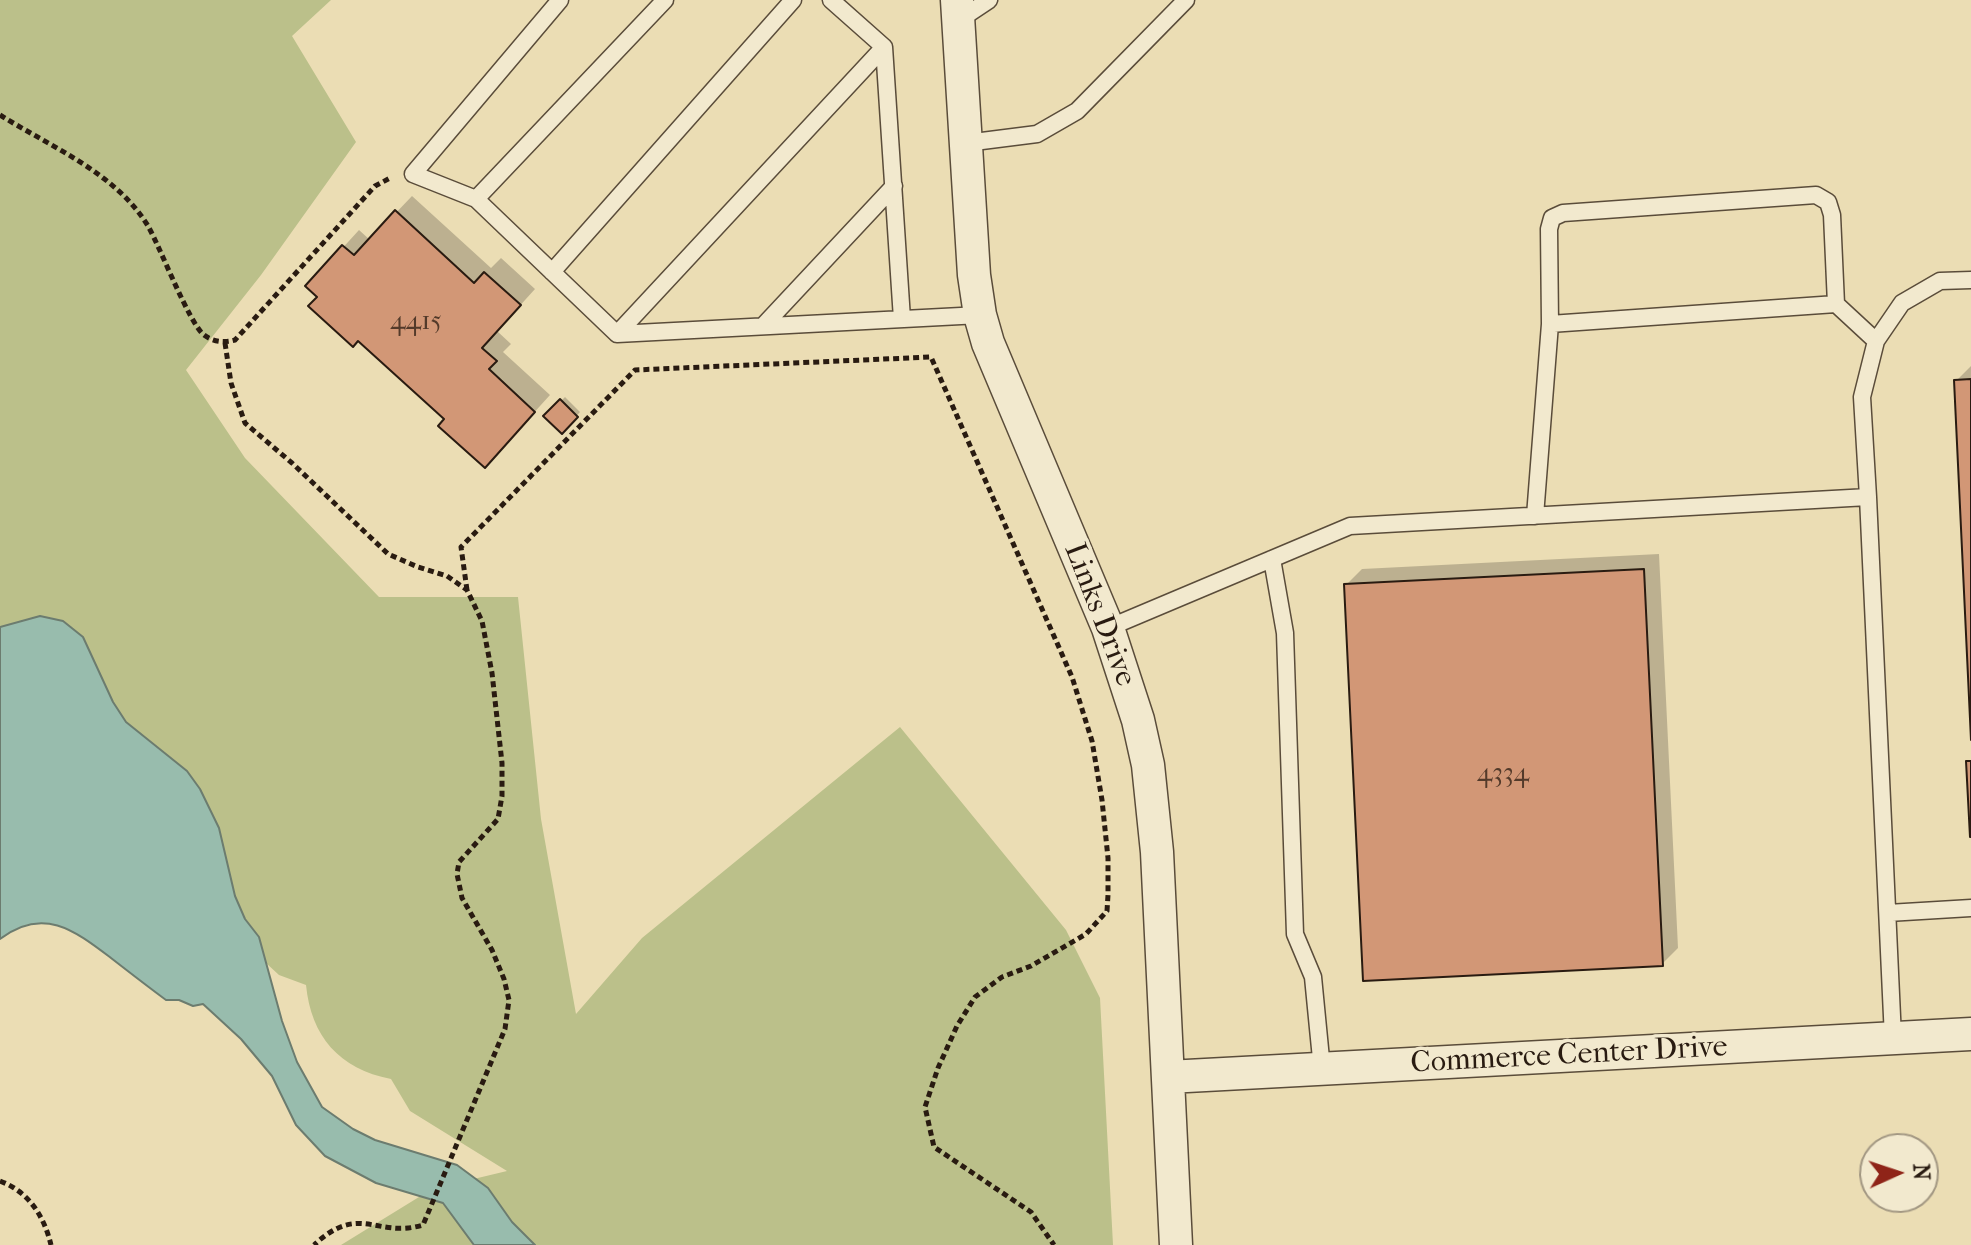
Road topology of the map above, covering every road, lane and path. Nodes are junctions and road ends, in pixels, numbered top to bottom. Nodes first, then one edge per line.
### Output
1 (560, 0) edge
2 (665, 0) edge
3 (793, 0) edge
4 (831, 0) edge
5 (989, 0) edge
6 (1186, 0) edge
7 (958, 10) edge
8 (884, 47) junction
9 (0, 115) edge
10 (966, 143) junction
11 (413, 174) junction
12 (894, 186) junction
13 (476, 199) junction
14 (552, 272) junction
15 (1971, 280) edge
16 (1836, 304) junction
17 (980, 315) junction
18 (902, 319) junction
19 (1550, 324) junction
20 (763, 326) junction
21 (617, 334) junction
22 (1876, 341) junction
23 (225, 343) junction
24 (1868, 497) junction
25 (1535, 516) junction
26 (1272, 559) junction
27 (467, 590) junction
28 (1108, 628) junction
29 (1971, 908) edge
30 (1888, 913) junction
31 (1971, 1034) edge
32 (1893, 1038) junction
33 (1322, 1069) junction
34 (1168, 1077) junction
35 (0, 1181) edge
36 (51, 1245) edge
37 (314, 1245) edge
38 (1054, 1245) edge
39 (1176, 1245) edge

1 - 11 lane
2 - 13 lane
3 - 14 lane
4 - 8 lane
5 - 7 lane
6 - 10 lane
7 - 10 street, Links Drive
8 - 12 lane
8 - 21 lane
9 - 23 path
10 - 17 street, Links Drive
11 - 13 lane
11 - 23 path
12 - 18 lane
12 - 20 lane
13 - 14 lane
14 - 21 lane
15 - 22 lane
16 - 19 lane
16 - 19 lane
16 - 22 lane
17 - 18 lane
17 - 28 street, Links Drive
18 - 20 lane
19 - 25 lane
20 - 21 lane
22 - 24 lane
23 - 27 path
24 - 25 lane
24 - 30 lane
25 - 26 lane
26 - 28 lane
26 - 33 lane
27 - 37 path
27 - 38 path
28 - 34 street, Links Drive
29 - 30 lane
30 - 32 lane
31 - 32 street, Commerce Center Drive
32 - 33 street, Commerce Center Drive
33 - 34 street, Commerce Center Drive
34 - 39 street, Links Drive
35 - 36 path

